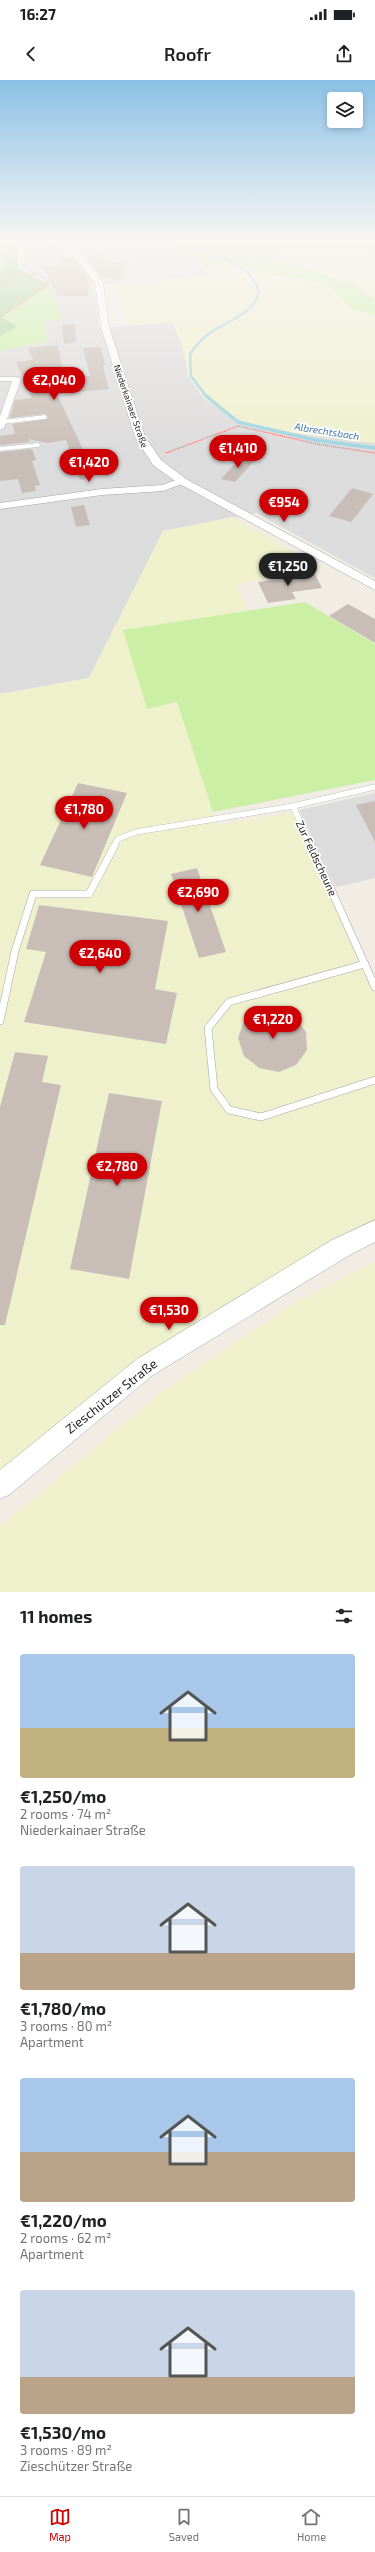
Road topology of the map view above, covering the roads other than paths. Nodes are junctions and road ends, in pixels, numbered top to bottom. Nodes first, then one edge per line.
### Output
1 (103, 313) edge
2 (0, 380) edge
3 (45, 417) dead end
4 (1, 425) edge
5 (38, 446) dead end
6 (0, 449) edge
7 (182, 481) junction
8 (0, 506) edge
9 (375, 586) edge
10 (375, 787) edge
11 (293, 806) junction
12 (365, 964) junction
13 (375, 987) edge
14 (0, 1021) edge
15 (375, 1080) edge
16 (375, 1231) edge
17 (0, 1486) edge

1 - 7 street, Niederkainaer Straße
2 - 4 street
3 - 4 lane
5 - 6 lane
7 - 8 street
7 - 9 street, Niederkainaer Straße
10 - 11 lane, Zur Feldscheune
11 - 12 lane, Zur Feldscheune
11 - 14 lane
12 - 13 lane, Zur Feldscheune
12 - 15 lane
16 - 17 street, Zieschützer Straße

